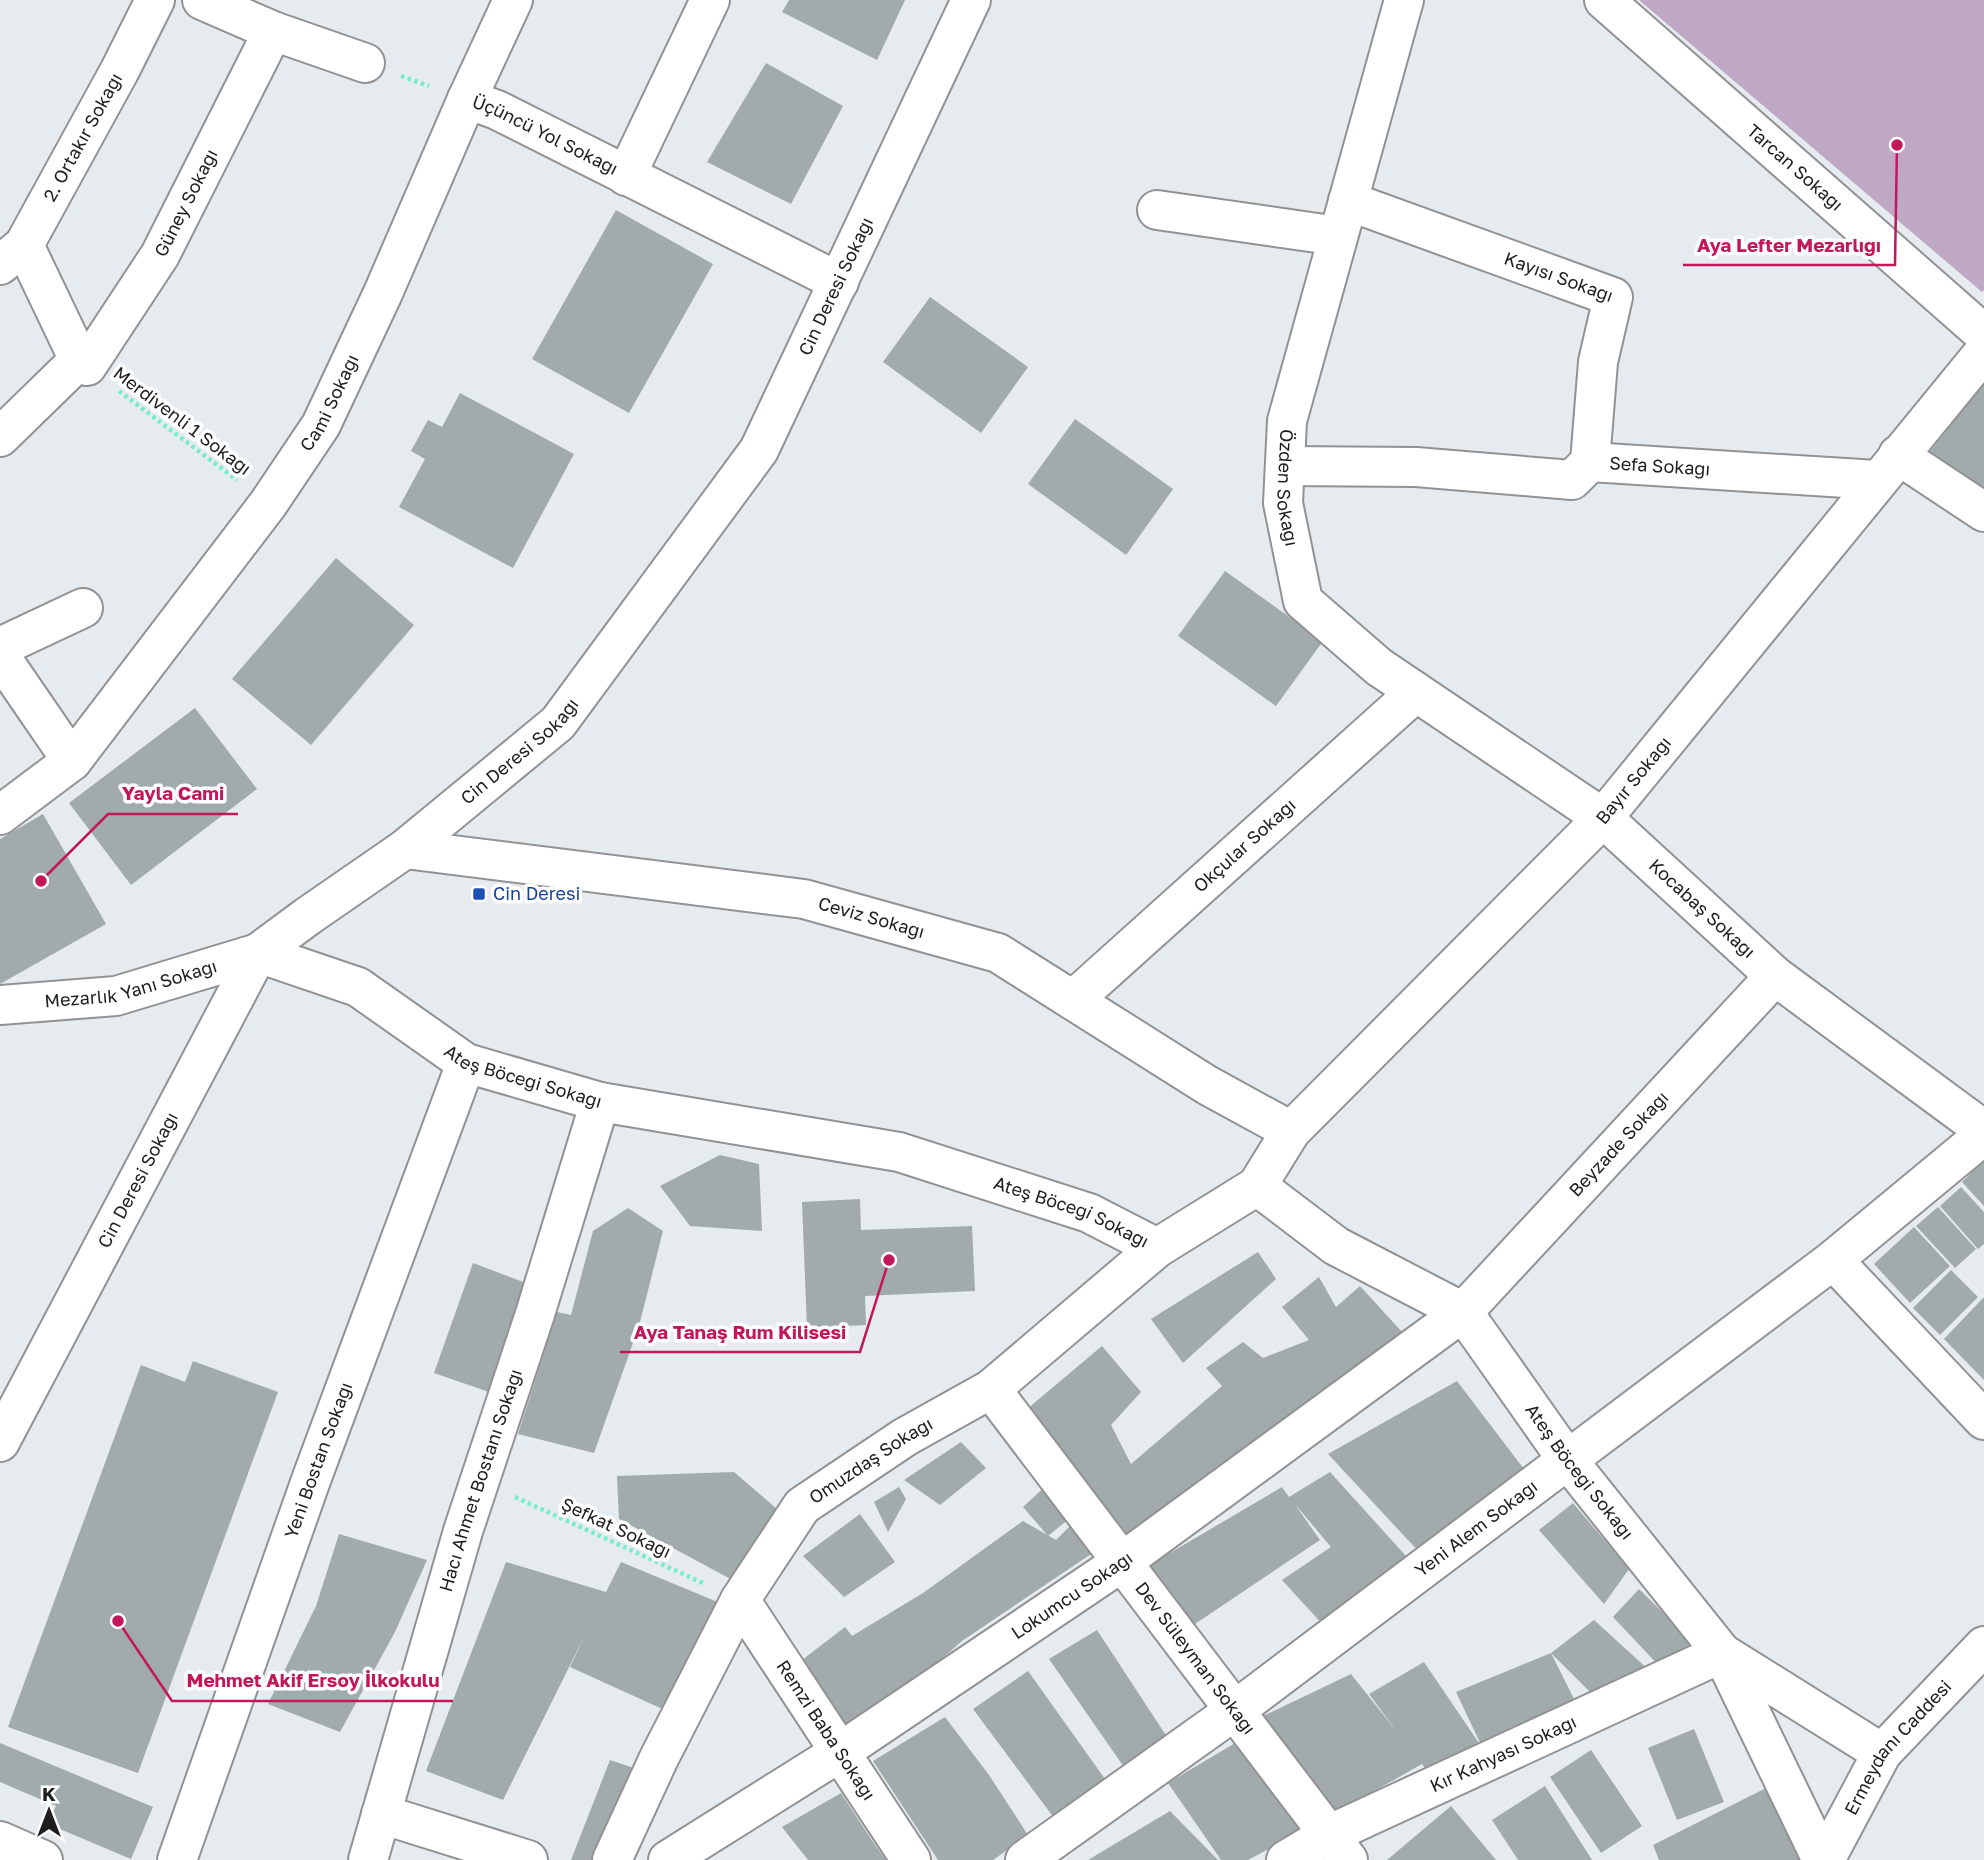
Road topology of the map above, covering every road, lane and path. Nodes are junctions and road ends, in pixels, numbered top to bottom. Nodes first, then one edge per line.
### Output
1 (155, 0) edge
2 (202, 0) edge
3 (513, 0) edge
4 (710, 0) edge
5 (971, 0) edge
6 (1404, 0) edge
7 (1604, 0) edge
8 (273, 31) junction
9 (365, 63) joint
10 (467, 99) junction
11 (626, 176) junction
12 (1157, 210) dead end
13 (1343, 219) junction
14 (12, 255) edge
15 (839, 282) junction
16 (1984, 334) edge
17 (1984, 352) edge
18 (87, 366) joint
19 (0, 437) edge
20 (1590, 461) junction
21 (1285, 466) junction
22 (1888, 467) junction
23 (268, 504) junction
24 (1984, 512) edge
25 (83, 608) dead end
26 (0, 647) edge
27 (0, 656) edge
28 (1416, 692) junction
29 (72, 761) junction
30 (0, 815) edge
31 (1603, 818) junction
32 (405, 849) junction
33 (258, 953) junction
34 (1775, 975) junction
35 (1073, 1000) junction
36 (0, 1005) edge
37 (466, 1063) junction
38 (600, 1102) junction
39 (1291, 1131) junction
40 (1984, 1132) edge
41 (1257, 1186) junction
42 (1157, 1248) junction
43 (1833, 1260) junction
44 (1463, 1312) junction
45 (991, 1389) junction
46 (1984, 1420) edge
47 (0, 1442) edge
48 (1566, 1458) junction
49 (480, 1480) junction
50 (1122, 1562) junction
51 (740, 1600) junction
52 (1984, 1646) edge
53 (1722, 1653) junction
54 (1234, 1711) junction
55 (840, 1752) junction
56 (1882, 1753) junction
57 (381, 1814) junction
58 (0, 1841) edge
59 (1338, 1847) edge
60 (43, 1860) edge
61 (177, 1860) edge
62 (368, 1860) edge
63 (528, 1860) edge
64 (612, 1860) edge
65 (668, 1860) edge
66 (911, 1860) edge
67 (1025, 1860) edge
68 (1286, 1860) edge
69 (1823, 1860) edge

1 - 14 street, 2. Ortakır Sokağı
2 - 8 street
3 - 10 street, Cami Sokağı
4 - 11 street
5 - 15 street, Cin Deresi Sokağı
6 - 13 street, Özden Sokağı
7 - 16 street, Tarcan Sokağı
8 - 9 street
8 - 18 street, Güney Sokağı
9 - 10 path, Üçüncü Yol Sokağı
10 - 11 street, Üçüncü Yol Sokağı
10 - 23 street, Cami Sokağı
11 - 15 street, Üçüncü Yol Sokağı
12 - 13 street
13 - 20 street, Kayısı Sokağı
13 - 21 street, Özden Sokağı
14 - 19 street
15 - 32 street, Cin Deresi Sokağı
17 - 22 street, Bayır Sokağı
18 - 23 path, Merdivenli 1 Sokağı
20 - 21 street, Sefa Sokağı
20 - 22 street, Sefa Sokağı
21 - 28 street, Özden Sokağı
22 - 24 street
22 - 31 street, Bayır Sokağı
23 - 29 street, Cami Sokağı
25 - 26 street
27 - 29 street
28 - 31 street, Kocabaş Sokağı
28 - 35 street, Okçular Sokağı
29 - 30 street, Cami Sokağı
31 - 34 street, Kocabaş Sokağı
31 - 39 street, Bayır Sokağı
32 - 33 street, Cin Deresi Sokağı
32 - 35 street, Ceviz Sokağı
33 - 36 street, Mezarlık Yanı Sokağı
33 - 37 street, Ateş Böceği Sokağı
33 - 47 street, Cin Deresi Sokağı
34 - 40 street, Kocabaş Sokağı
34 - 44 street, Beyzade Sokağı
35 - 39 street, Ceviz Sokağı
37 - 38 street, Ateş Böceği Sokağı
37 - 61 street, Yeni Bostan Sokağı
38 - 42 street, Ateş Böceği Sokağı
38 - 49 street, Hacı Ahmet Bostanı Sokağı
39 - 41 street, Bayır Sokağı
40 - 43 street, Yeni Alem Sokağı
41 - 42 street, Ateş Böceği Sokağı
41 - 44 street, Ateş Böceği Sokağı
42 - 45 street, Omuzdaş Sokağı
43 - 46 street
43 - 48 street, Yeni Alem Sokağı
44 - 48 street, Ateş Böceği Sokağı
44 - 50 street, Lokumcu Sokağı
45 - 50 street, Dev Süleyman Sokağı
45 - 51 street, Omuzdaş Sokağı
48 - 53 street, Ateş Böceği Sokağı
48 - 54 street, Yeni Alem Sokağı
49 - 51 path, Şefkat Sokağı
49 - 57 street, Hacı Ahmet Bostanı Sokağı
50 - 54 street, Dev Süleyman Sokağı
50 - 55 street, Lokumcu Sokağı
51 - 55 street, Remzi Baba Sokağı
51 - 64 street, Omuzdaş Sokağı
52 - 56 street, Ermeydanı Caddesi
53 - 56 street, Ateş Böceği Sokağı
53 - 59 street, Kır Kahyası Sokağı
53 - 69 street
54 - 59 street, Dev Süleyman Sokağı
54 - 67 street, Yeni Alem Sokağı
55 - 65 street, Lokumcu Sokağı
55 - 66 street, Remzi Baba Sokağı
56 - 69 street, Ermeydanı Caddesi
57 - 62 street, Hacı Ahmet Bostanı Sokağı
57 - 63 street
58 - 60 street
59 - 68 street, Kır Kahyası Sokağı

